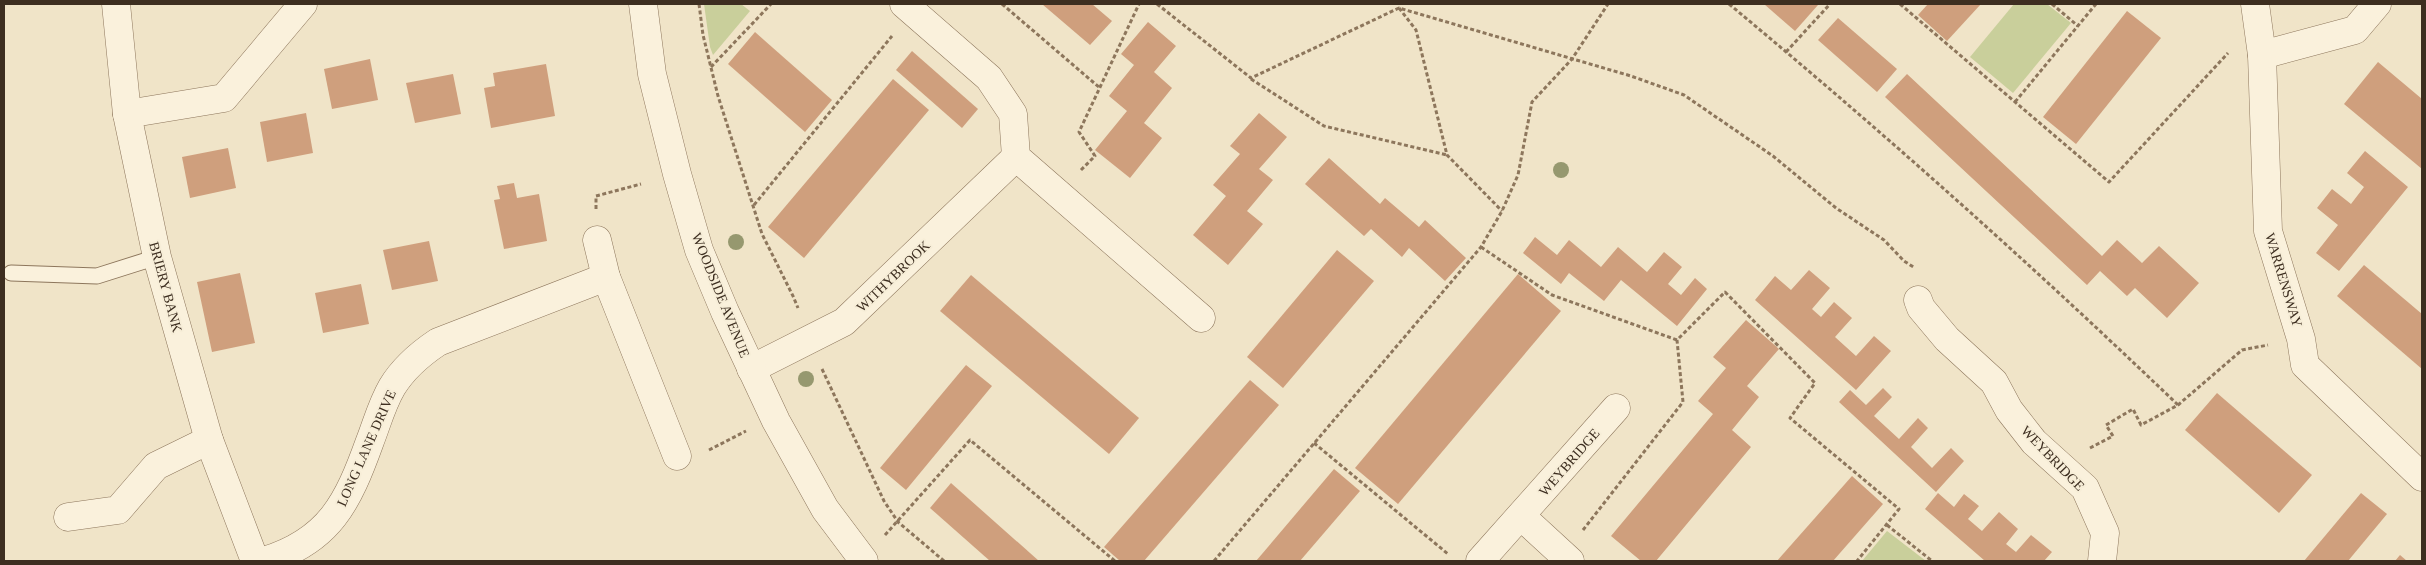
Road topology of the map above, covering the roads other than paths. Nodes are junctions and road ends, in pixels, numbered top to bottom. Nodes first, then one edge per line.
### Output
1 (116, 4) edge
2 (302, 4) edge
3 (643, 4) edge
4 (2377, 4) edge
5 (908, 7) edge
6 (2256, 13) edge
7 (2262, 55) junction
8 (127, 114) junction
9 (1016, 157) junction
10 (597, 240) road end
11 (157, 257) junction
12 (11, 273) dead end
13 (606, 277) junction
14 (1918, 300) road end
15 (1201, 318) dead end
16 (751, 369) junction
17 (1616, 408) dead end
18 (209, 440) junction
19 (677, 456) road end
20 (2422, 477) edge
21 (1521, 516) junction
22 (68, 517) dead end
23 (1566, 558) edge
24 (255, 561) edge
25 (264, 561) edge
26 (864, 561) edge
27 (1480, 561) edge
28 (2102, 561) edge

1 - 8 street, BRIERY BANK
2 - 8 street
3 - 16 street, WOODSIDE AVENUE
4 - 7 street
5 - 9 street
6 - 7 street, WARRENSWAY
7 - 20 street, WARRENSWAY
8 - 11 street, BRIERY BANK
9 - 15 street
9 - 16 street, WITHYBROOK
10 - 13 street
11 - 12 lane
11 - 18 street, BRIERY BANK
13 - 19 street
13 - 25 street, LONG LANE DRIVE
14 - 28 street, WEYBRIDGE
16 - 26 street, WOODSIDE AVENUE
17 - 21 street, WEYBRIDGE
18 - 22 street
18 - 24 street, BRIERY BANK
21 - 23 street
21 - 27 street, WEYBRIDGE

